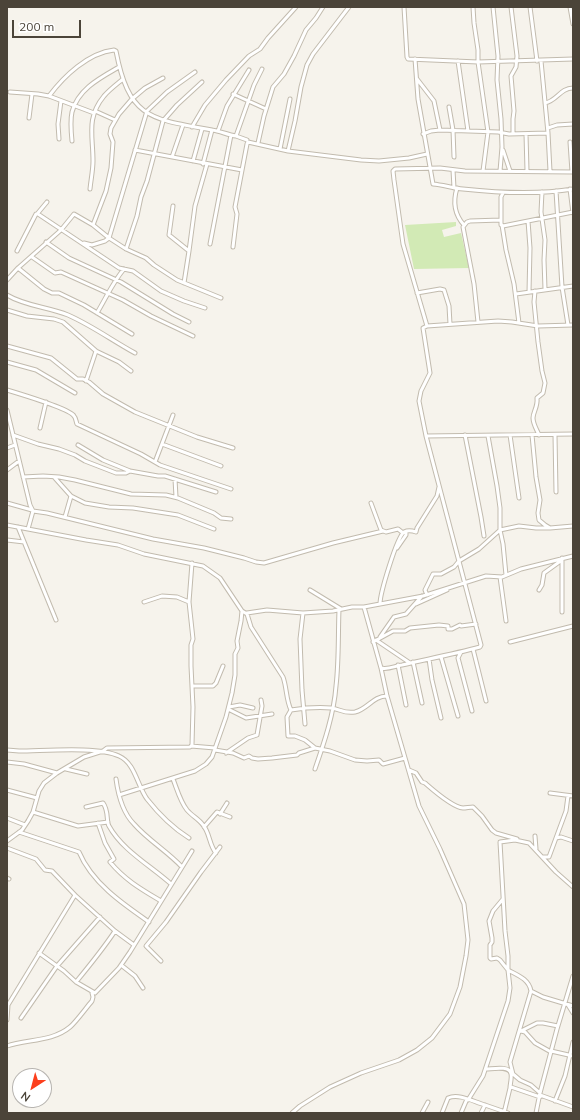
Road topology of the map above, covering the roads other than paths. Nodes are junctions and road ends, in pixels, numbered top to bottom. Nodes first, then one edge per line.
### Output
1 (296, 7) edge
2 (323, 7) edge
3 (349, 7) edge
4 (404, 7) edge
5 (473, 7) edge
6 (493, 7) edge
7 (512, 7) edge
8 (530, 7) edge
9 (570, 7) edge
10 (573, 24) edge
11 (415, 59) junction
12 (573, 59) edge
13 (458, 61) junction
14 (498, 61) junction
15 (517, 61) junction
16 (539, 61) junction
17 (478, 62) junction
18 (119, 66) junction
19 (262, 69) dead end
20 (249, 70) dead end
21 (195, 72) dead end
22 (415, 76) junction
23 (162, 78) dead end
24 (123, 79) junction
25 (202, 82) dead end
26 (573, 88) edge
27 (10, 92) dead end
28 (32, 94) junction
29 (234, 94) junction
30 (49, 96) junction
31 (132, 99) junction
32 (290, 99) dead end
33 (61, 101) junction
34 (248, 102) junction
35 (545, 102) junction
36 (74, 106) junction
37 (449, 107) dead end
38 (266, 109) junction
39 (95, 112) junction
40 (146, 113) junction
41 (29, 118) dead end
42 (116, 120) junction
43 (163, 121) junction
44 (573, 124) edge
45 (183, 125) junction
46 (192, 127) junction
47 (548, 128) junction
48 (202, 129) junction
49 (212, 130) junction
50 (440, 130) junction
51 (453, 130) junction
52 (218, 131) junction
53 (468, 131) junction
54 (488, 132) junction
55 (501, 132) junction
56 (548, 133) junction
57 (423, 134) junction
58 (513, 134) junction
59 (526, 134) junction
60 (232, 135) junction
61 (236, 136) junction
62 (59, 139) dead end
63 (247, 140) dead end
64 (72, 141) dead end
65 (570, 142) dead end
66 (258, 144) junction
67 (502, 147) junction
68 (280, 149) junction
69 (135, 150) junction
70 (288, 151) junction
71 (154, 154) junction
72 (427, 154) junction
73 (172, 157) junction
74 (454, 157) dead end
75 (193, 161) junction
76 (205, 164) junction
77 (224, 167) junction
78 (429, 168) junction
79 (242, 170) junction
80 (453, 170) junction
81 (483, 171) junction
82 (500, 171) junction
83 (510, 171) junction
84 (527, 171) junction
85 (550, 171) junction
86 (573, 172) edge
87 (456, 188) junction
88 (90, 189) dead end
89 (572, 189) edge
90 (556, 191) junction
91 (542, 192) junction
92 (504, 193) junction
93 (47, 202) dead end
94 (173, 206) dead end
95 (573, 212) edge
96 (36, 214) junction
97 (557, 216) junction
98 (542, 218) junction
99 (501, 220) junction
100 (528, 221) junction
101 (93, 225) junction
102 (464, 225) junction
103 (502, 225) junction
104 (61, 230) junction
105 (109, 238) junction
106 (46, 242) junction
107 (80, 243) junction
108 (210, 244) dead end
109 (233, 246) dead end
110 (126, 249) junction
111 (17, 251) dead end
112 (189, 251) junction
113 (32, 257) junction
114 (18, 268) junction
115 (124, 269) junction
116 (116, 279) junction
117 (7, 280) edge
118 (184, 283) junction
119 (573, 286) edge
120 (562, 287) junction
121 (545, 289) junction
122 (535, 291) junction
123 (529, 292) junction
124 (109, 294) junction
125 (417, 294) junction
126 (516, 294) junction
127 (7, 295) edge
128 (221, 298) dead end
129 (205, 308) dead end
130 (7, 310) edge
131 (97, 313) junction
132 (189, 322) dead end
133 (478, 322) junction
134 (519, 323) junction
135 (450, 324) junction
136 (568, 325) junction
137 (573, 325) edge
138 (427, 326) junction
139 (538, 326) junction
140 (132, 334) dead end
141 (193, 336) dead end
142 (7, 346) edge
143 (96, 351) junction
144 (135, 354) dead end
145 (7, 362) edge
146 (131, 371) dead end
147 (86, 381) junction
148 (7, 390) edge
149 (75, 393) dead end
150 (46, 402) junction
151 (7, 410) edge
152 (173, 415) dead end
153 (169, 426) junction
154 (40, 428) dead end
155 (532, 434) junction
156 (573, 434) edge
157 (13, 435) junction
158 (465, 435) junction
159 (510, 435) junction
160 (539, 435) junction
161 (555, 435) junction
162 (426, 436) junction
163 (488, 436) junction
164 (15, 444) junction
165 (162, 444) junction
166 (78, 445) dead end
167 (7, 448) edge
168 (233, 448) dead end
169 (19, 461) junction
170 (155, 462) junction
171 (221, 466) dead end
172 (7, 470) edge
173 (130, 471) junction
174 (23, 477) junction
175 (54, 477) junction
176 (175, 479) junction
177 (440, 484) junction
178 (231, 489) dead end
179 (216, 492) dead end
180 (556, 492) dead end
181 (71, 496) junction
182 (176, 498) junction
183 (519, 498) dead end
184 (7, 503) edge
185 (371, 503) dead end
186 (32, 510) junction
187 (65, 517) junction
188 (231, 519) dead end
189 (7, 525) edge
190 (573, 526) edge
191 (18, 527) junction
192 (550, 528) junction
193 (28, 529) junction
194 (214, 529) dead end
195 (500, 530) junction
196 (383, 531) junction
197 (405, 533) junction
198 (484, 536) dead end
199 (7, 540) edge
200 (24, 542) junction
201 (573, 556) edge
202 (562, 559) junction
203 (459, 561) junction
204 (192, 563) junction
205 (506, 575) junction
206 (500, 577) junction
207 (465, 584) junction
208 (450, 588) junction
209 (310, 590) dead end
210 (539, 590) dead end
211 (425, 595) junction
212 (380, 600) junction
213 (144, 602) dead end
214 (189, 602) junction
215 (380, 604) junction
216 (416, 604) junction
217 (375, 605) junction
218 (364, 606) junction
219 (340, 609) junction
220 (242, 610) junction
221 (562, 612) dead end
222 (247, 613) junction
223 (302, 613) junction
224 (56, 620) dead end
225 (506, 621) dead end
226 (476, 624) junction
227 (467, 625) junction
228 (573, 626) edge
229 (477, 628) junction
230 (378, 639) junction
231 (373, 640) junction
232 (510, 642) dead end
233 (473, 648) junction
234 (461, 652) junction
235 (441, 657) junction
236 (429, 659) junction
237 (412, 663) junction
238 (223, 666) dead end
239 (398, 666) junction
240 (381, 668) junction
241 (192, 686) junction
242 (387, 696) junction
243 (261, 700) dead end
244 (486, 701) dead end
245 (422, 703) dead end
246 (406, 705) dead end
247 (228, 708) junction
248 (253, 708) dead end
249 (304, 708) junction
250 (332, 708) junction
251 (291, 710) junction
252 (472, 711) dead end
253 (272, 714) dead end
254 (260, 716) junction
255 (458, 716) dead end
256 (440, 718) dead end
257 (305, 724) dead end
258 (191, 746) junction
259 (315, 748) junction
260 (215, 749) junction
261 (322, 749) junction
262 (7, 750) edge
263 (103, 751) junction
264 (226, 752) junction
265 (405, 758) junction
266 (7, 762) edge
267 (66, 768) junction
268 (315, 769) dead end
269 (409, 770) junction
270 (57, 773) junction
271 (87, 774) dead end
272 (116, 779) dead end
273 (173, 779) junction
274 (141, 788) junction
275 (7, 790) edge
276 (550, 793) dead end
277 (119, 795) junction
278 (568, 796) junction
279 (573, 796) edge
280 (37, 798) junction
281 (228, 803) dead end
282 (86, 807) dead end
283 (33, 812) junction
284 (220, 814) junction
285 (230, 817) dead end
286 (7, 818) edge
287 (108, 822) junction
288 (98, 823) junction
289 (26, 825) junction
290 (204, 827) junction
291 (19, 832) junction
292 (535, 836) dead end
293 (189, 838) dead end
294 (556, 838) junction
295 (8, 839) edge
296 (518, 840) junction
297 (573, 841) edge
298 (220, 847) dead end
299 (7, 848) edge
300 (536, 849) junction
301 (192, 851) dead end
302 (216, 853) junction
303 (542, 858) junction
304 (182, 867) junction
305 (171, 884) junction
306 (573, 887) edge
307 (75, 895) junction
308 (503, 899) junction
309 (161, 901) junction
310 (100, 917) junction
311 (149, 922) junction
312 (115, 931) junction
313 (134, 945) junction
314 (39, 953) junction
315 (161, 961) dead end
316 (121, 965) junction
317 (56, 966) junction
318 (508, 970) junction
319 (573, 976) edge
320 (76, 982) junction
321 (143, 988) dead end
322 (531, 991) junction
323 (92, 992) junction
324 (570, 1006) edge
325 (573, 1013) edge
326 (21, 1018) dead end
327 (7, 1020) edge
328 (558, 1026) junction
329 (520, 1032) junction
330 (573, 1042) edge
331 (7, 1046) edge
332 (551, 1052) junction
333 (571, 1055) edge
334 (486, 1069) junction
335 (512, 1073) junction
336 (510, 1088) junction
337 (540, 1096) junction
338 (467, 1100) junction
339 (555, 1101) junction
340 (428, 1102) dead end
341 (484, 1105) junction
342 (573, 1107) edge
343 (292, 1113) edge
344 (422, 1113) edge
345 (442, 1113) edge
346 (461, 1113) edge
347 (481, 1113) edge
348 (505, 1113) edge
349 (536, 1113) edge

1 - 46 street
2 - 38 street
3 - 70 street
4 - 11 street
5 - 17 street
6 - 14 street
7 - 15 street
8 - 16 street
9 - 10 street
11 - 13 street
11 - 22 street
12 - 16 street
13 - 17 street
13 - 53 street
14 - 15 street
14 - 17 street
14 - 55 street
15 - 16 street
15 - 58 street
16 - 35 street
17 - 54 street
18 - 24 street
18 - 30 street
18 - 36 street
19 - 34 street
20 - 29 street
21 - 40 street
22 - 50 street
22 - 57 street
23 - 31 street
24 - 31 street
24 - 39 street
25 - 43 street
26 - 35 street
27 - 28 street
28 - 30 street
28 - 41 street
29 - 34 street
29 - 52 street
30 - 33 street
31 - 40 street
31 - 42 street
32 - 68 street
33 - 36 street
33 - 62 street
34 - 38 street
34 - 61 street
35 - 47 street
36 - 39 street
36 - 64 street
37 - 51 street
38 - 66 street
39 - 42 street
39 - 88 street
40 - 43 street
40 - 69 street
42 - 101 street
43 - 45 street
43 - 71 street
44 - 47 street
45 - 46 street
45 - 73 street
46 - 48 street
47 - 56 street
48 - 49 street
48 - 75 street
49 - 52 street
49 - 76 street
50 - 51 street
50 - 57 street
51 - 53 street
51 - 74 street
52 - 60 street
53 - 54 street
54 - 55 street
54 - 81 street
55 - 58 street
55 - 67 street
56 - 59 street
56 - 85 street
57 - 72 street
58 - 59 street
59 - 84 street
60 - 61 street
60 - 77 street
61 - 63 street
65 - 86 street
66 - 68 street
66 - 79 street
67 - 82 street
67 - 83 street
68 - 70 street
69 - 71 street
69 - 105 street
70 - 72 street
71 - 73 street
71 - 110 street
72 - 78 street
73 - 75 street
75 - 76 street
76 - 77 street
76 - 112 street
77 - 79 street
77 - 108 street
78 - 80 street
78 - 87 street
78 - 125 street
79 - 109 street
80 - 81 street
80 - 87 street
81 - 82 street
82 - 83 street
83 - 84 street
84 - 85 street
85 - 86 street
87 - 92 street
87 - 102 street
89 - 90 street
89 - 95 street
90 - 91 street
90 - 97 street
91 - 92 street
91 - 98 street
92 - 99 street
93 - 96 street
94 - 112 street
95 - 97 street
96 - 104 street
96 - 111 street
97 - 98 street
97 - 120 street
98 - 100 street
98 - 121 street
99 - 102 street
99 - 103 street
100 - 103 street
100 - 123 street
101 - 104 street
101 - 105 street
102 - 133 street
103 - 126 street
104 - 106 street
104 - 107 street
105 - 107 street
105 - 110 street
106 - 113 street
106 - 116 street
107 - 115 street
110 - 118 street
112 - 118 street
113 - 114 street
113 - 124 street
114 - 117 street
114 - 131 street
115 - 116 street
115 - 129 street
116 - 124 street
116 - 132 street
118 - 128 street
119 - 120 street
120 - 121 street
120 - 136 street
121 - 122 street
122 - 123 street
122 - 139 street
123 - 126 street
124 - 131 street
124 - 141 street
125 - 135 street
125 - 138 street
126 - 134 street
127 - 144 street
130 - 143 street
131 - 140 street
133 - 134 street
133 - 135 street
134 - 139 street
135 - 138 street
136 - 137 street
136 - 139 street
138 - 162 street
139 - 160 street
142 - 147 street
143 - 146 street
143 - 147 street
145 - 149 street
147 - 153 street
148 - 150 street
150 - 154 street
150 - 170 street
151 - 157 street
152 - 153 street
153 - 165 street
153 - 168 street
155 - 159 street
155 - 160 street
155 - 192 street
156 - 161 street
157 - 164 street
157 - 173 street
158 - 162 street
158 - 163 street
158 - 198 street
159 - 163 street
159 - 183 street
160 - 161 street
161 - 180 street
162 - 177 street
163 - 195 street
164 - 167 street
164 - 169 street
165 - 170 street
165 - 171 street
166 - 173 street
169 - 172 street
169 - 174 street
170 - 178 street
173 - 176 street
174 - 175 street
174 - 186 street
175 - 181 street
175 - 182 street
176 - 179 street
176 - 182 street
177 - 197 street
177 - 203 street
181 - 187 street
181 - 194 street
182 - 188 street
184 - 186 street
185 - 196 street
186 - 187 street
186 - 193 street
187 - 196 street
189 - 191 street
190 - 192 street
191 - 193 street
191 - 200 street
192 - 195 street
193 - 204 street
195 - 203 street
195 - 205 street
196 - 197 street
197 - 212 street
199 - 200 street
200 - 224 street
201 - 202 street
202 - 205 street
202 - 210 street
202 - 221 street
203 - 207 street
203 - 211 street
204 - 214 street
204 - 220 street
205 - 206 street
206 - 207 street
206 - 225 street
207 - 208 street
207 - 226 street
208 - 211 street
208 - 216 street
209 - 219 street
211 - 215 street
211 - 216 street
212 - 215 street
212 - 217 street
213 - 214 street
214 - 241 street
215 - 217 street
216 - 230 street
217 - 218 street
218 - 219 street
218 - 231 street
219 - 223 street
219 - 250 street
220 - 222 street
220 - 247 street
222 - 223 street
222 - 251 street
223 - 249 street
226 - 227 street
226 - 229 street
227 - 229 street
227 - 230 street
228 - 232 street
229 - 233 street
230 - 231 street
230 - 237 street
231 - 240 street
233 - 234 street
233 - 244 street
234 - 235 street
234 - 252 street
235 - 236 street
235 - 255 street
236 - 237 street
236 - 256 street
237 - 239 street
237 - 245 street
238 - 241 street
239 - 240 street
239 - 246 street
240 - 242 street
241 - 258 street
242 - 250 street
242 - 265 street
243 - 254 street
247 - 248 street
247 - 254 street
247 - 260 street
249 - 250 street
249 - 251 street
249 - 257 street
250 - 261 street
251 - 259 street
253 - 254 street
254 - 264 street
258 - 260 street
258 - 263 street
259 - 261 street
259 - 264 street
260 - 264 street
260 - 273 street
261 - 265 street
261 - 268 street
262 - 263 street
263 - 267 street
263 - 274 street
265 - 269 street
266 - 270 street
267 - 270 street
267 - 271 street
269 - 296 street
269 - 343 street
270 - 280 street
272 - 277 street
273 - 274 street
273 - 290 street
274 - 277 street
274 - 293 street
275 - 280 street
276 - 278 street
277 - 304 street
278 - 279 street
278 - 294 street
280 - 283 street
281 - 284 street
282 - 287 street
283 - 288 street
283 - 289 street
284 - 285 street
284 - 290 street
286 - 289 street
287 - 288 street
287 - 305 street
288 - 309 street
289 - 291 street
290 - 302 street
291 - 295 street
291 - 311 street
292 - 300 street
294 - 297 street
294 - 303 street
296 - 300 street
296 - 308 street
298 - 302 street
299 - 307 street
300 - 303 street
301 - 304 street
302 - 315 street
303 - 306 street
304 - 305 street
305 - 309 street
307 - 310 street
307 - 314 street
308 - 318 street
308 - 318 street
309 - 311 street
310 - 312 street
310 - 317 street
311 - 313 street
312 - 313 street
312 - 320 street
313 - 316 street
314 - 317 street
314 - 327 street
316 - 321 street
316 - 323 street
317 - 320 street
317 - 326 street
318 - 322 street
318 - 334 street
319 - 324 street
320 - 323 street
322 - 324 street
322 - 329 street
323 - 331 street
324 - 325 street
324 - 328 street
328 - 329 street
328 - 332 street
329 - 332 street
329 - 335 street
330 - 333 street
332 - 333 street
332 - 337 street
333 - 339 street
334 - 335 street
334 - 338 street
335 - 336 street
335 - 337 street
336 - 337 street
336 - 348 street
337 - 339 street
337 - 349 street
338 - 341 street
338 - 345 street
338 - 346 street
339 - 342 street
340 - 344 street
341 - 347 street
341 - 348 street

